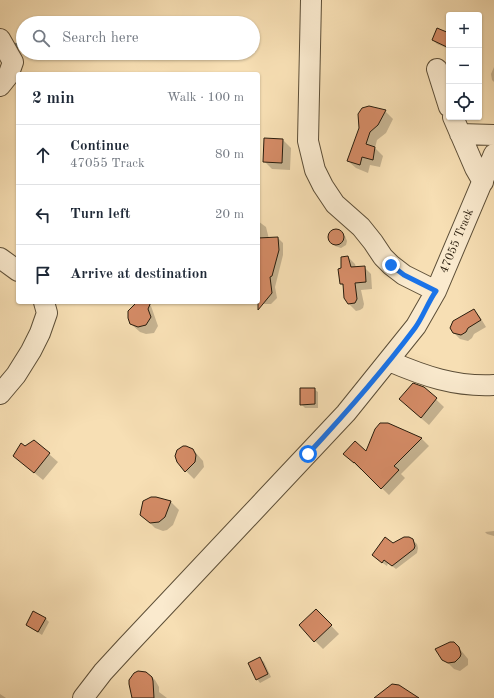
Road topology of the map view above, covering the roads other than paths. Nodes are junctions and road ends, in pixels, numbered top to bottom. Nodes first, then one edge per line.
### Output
1 (311, 0) edge
2 (0, 39) edge
3 (437, 68) dead end
4 (0, 86) edge
5 (446, 97) edge
6 (457, 125) edge
7 (494, 135) edge
8 (494, 154) edge
9 (483, 182) junction
10 (0, 258) edge
11 (16, 270) edge
12 (436, 291) junction
13 (44, 304) edge
14 (389, 362) junction
15 (494, 385) edge
16 (0, 394) edge
17 (83, 698) edge

1 - 12 street
2 - 4 street
3 - 5 street
6 - 7 street
6 - 9 street
8 - 9 street, 47055 Track
9 - 12 street, 47055 Track
10 - 11 street
12 - 14 street, 47055 Track
13 - 16 street
14 - 15 street
14 - 17 street, 47055 Track

